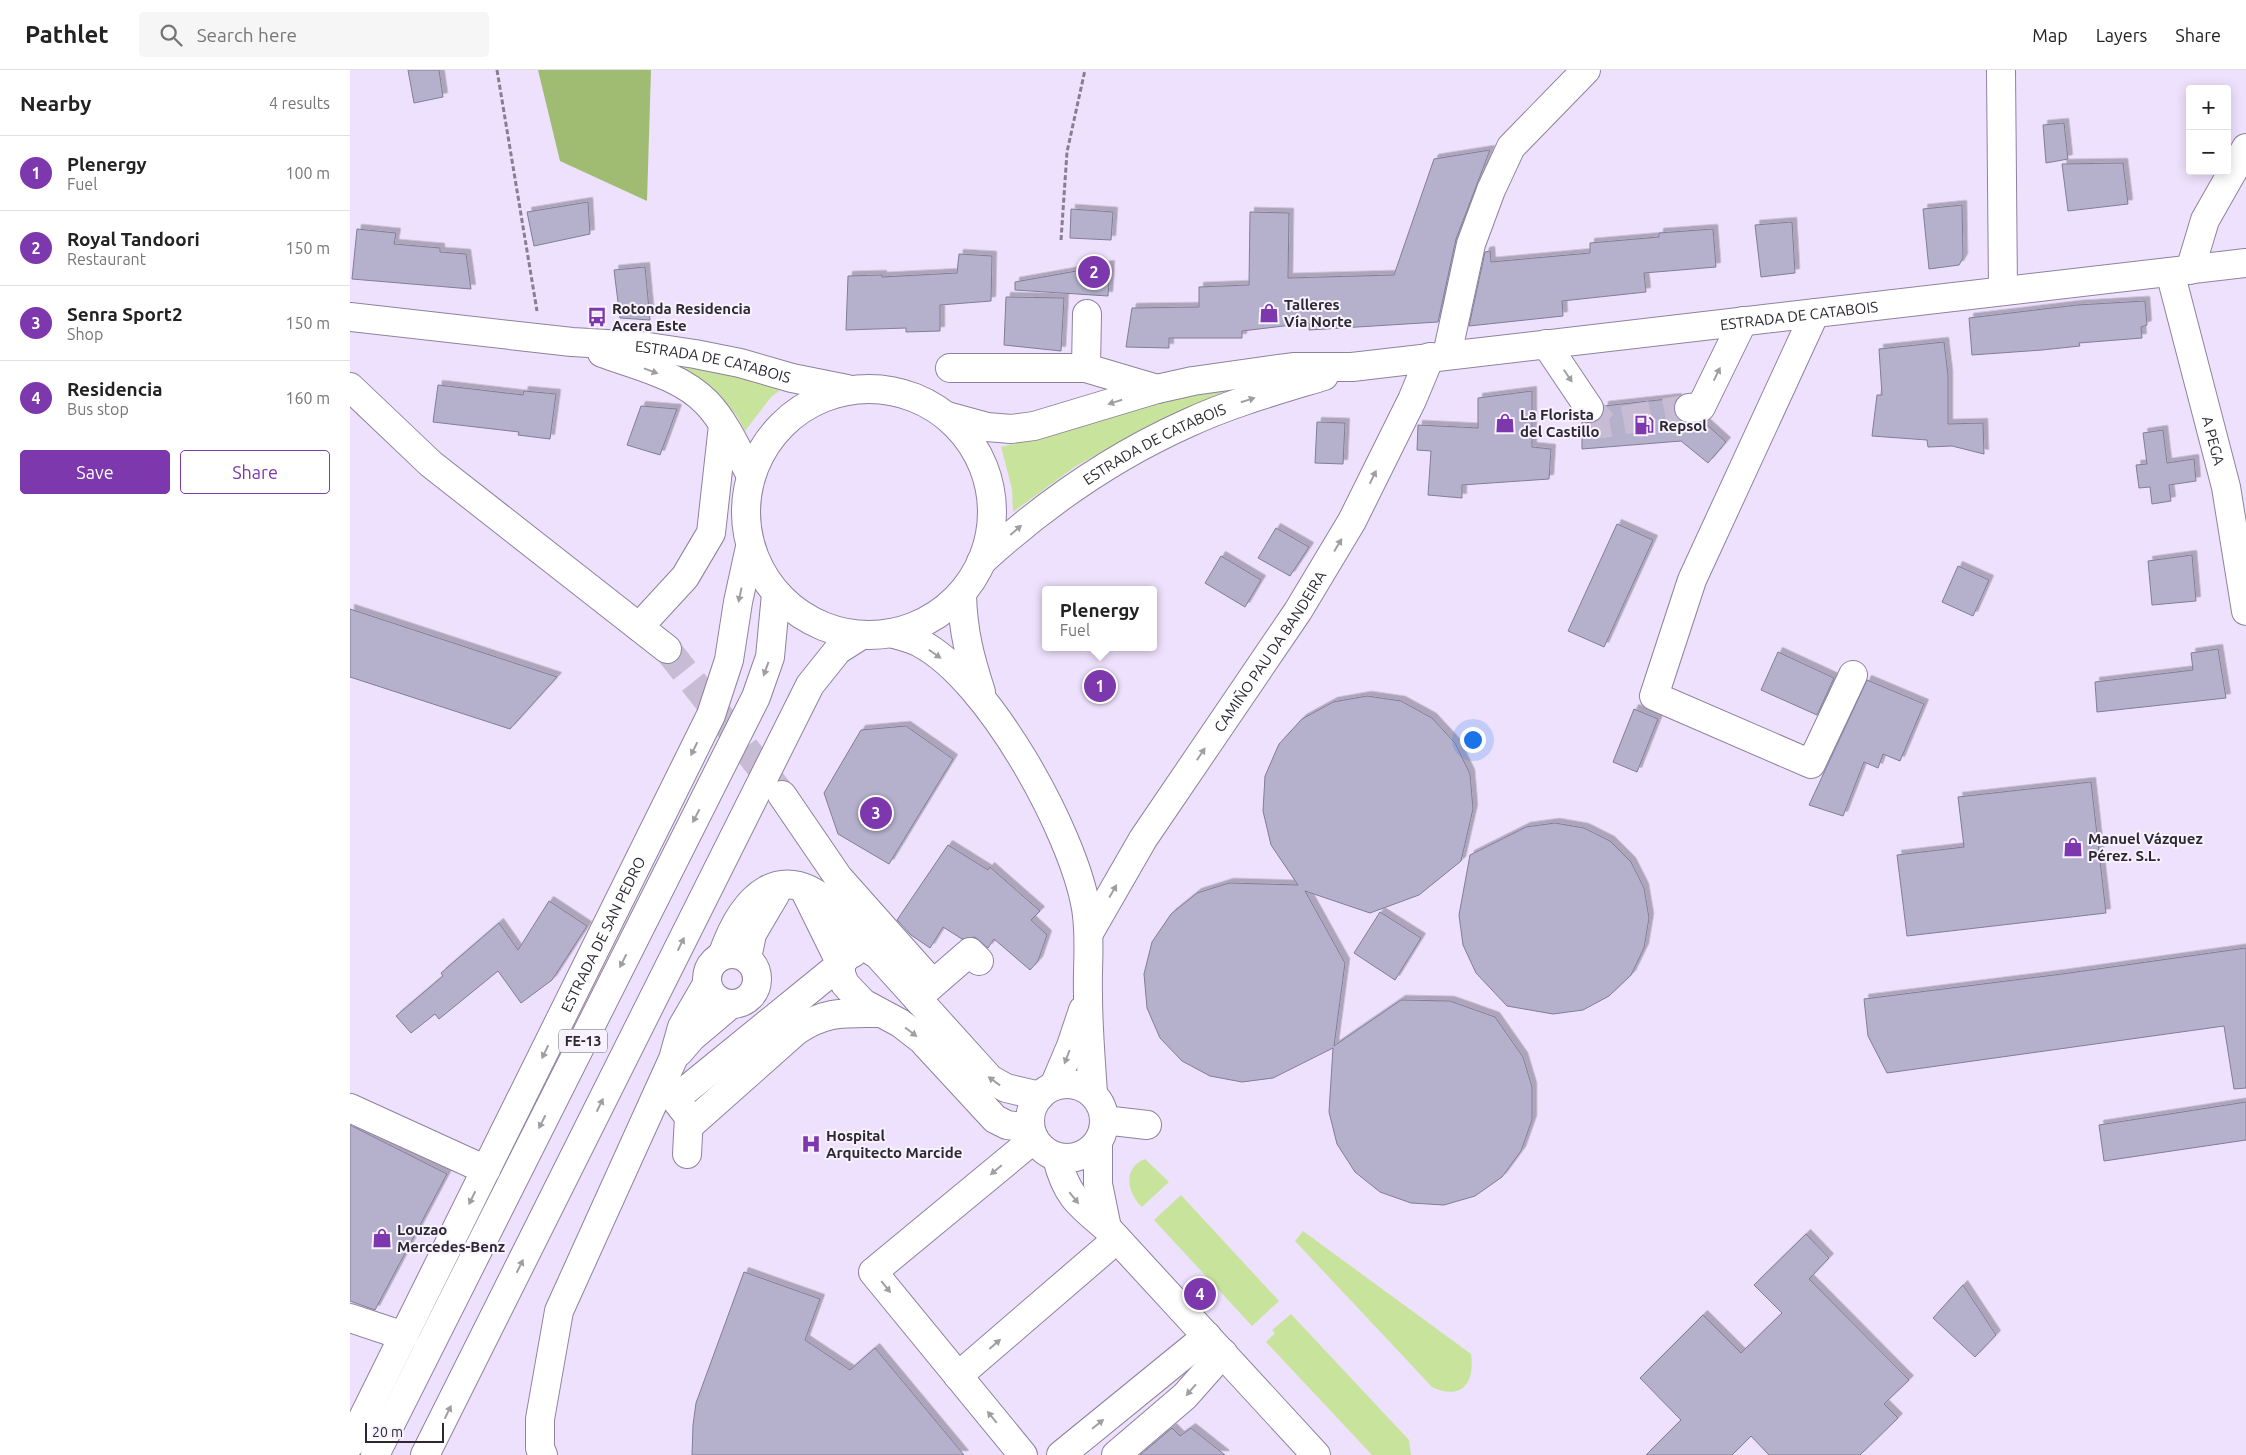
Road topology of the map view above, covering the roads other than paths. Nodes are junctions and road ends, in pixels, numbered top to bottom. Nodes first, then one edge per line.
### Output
1 (1586, 70) edge
2 (2001, 70) edge
3 (2246, 148) edge
4 (2246, 263) edge
5 (2180, 271) junction
6 (2004, 291) junction
7 (1815, 313) junction
8 (1087, 314) dead end
9 (350, 317) edge
10 (1743, 321) junction
11 (572, 342) junction
12 (1546, 344) junction
13 (1439, 356) junction
14 (1352, 367) junction
15 (950, 368) dead end
16 (1086, 368) junction
17 (350, 387) edge
18 (851, 389) junction
19 (1156, 389) junction
20 (1589, 408) tunnel mouth
21 (1689, 408) tunnel mouth
22 (947, 416) junction
23 (724, 425) junction
24 (749, 472) junction
25 (750, 547) junction
26 (980, 563) junction
27 (776, 594) junction
28 (962, 595) junction
29 (2246, 610) edge
30 (639, 627) junction
31 (891, 633) junction
32 (860, 636) junction
33 (667, 649) tunnel mouth
34 (1853, 676) dead end
35 (986, 705) junction
36 (782, 795) tunnel mouth
37 (792, 886) junction
38 (1089, 933) junction
39 (869, 950) junction
40 (734, 957) junction
41 (979, 961) dead end
42 (841, 964) junction
43 (708, 984) junction
44 (921, 987) junction
45 (1088, 994) junction
46 (855, 995) junction
47 (730, 1005) junction
48 (878, 1013) junction
49 (673, 1059) junction
50 (1047, 1091) junction
51 (1093, 1094) junction
52 (350, 1108) edge
53 (682, 1111) junction
54 (1147, 1125) dead end
55 (1101, 1132) junction
56 (1032, 1133) junction
57 (687, 1154) dead end
58 (1058, 1158) junction
59 (486, 1170) junction
60 (1112, 1234) junction
61 (350, 1318) edge
62 (404, 1336) junction
63 (1215, 1344) junction
64 (958, 1376) junction
65 (350, 1444) edge
66 (429, 1450) edge
67 (1310, 1453) edge
68 (376, 1455) edge
69 (543, 1455) edge
70 (1023, 1455) edge
71 (1061, 1455) edge
72 (1116, 1455) edge

1 - 13 main road, CAMIÑO PAU DA BANDEIRA
2 - 6 main road
3 - 5 main road
4 - 5 main road, ESTRADA DE CATABOIS
5 - 6 main road, ESTRADA DE CATABOIS
5 - 29 main road, A PEGA
6 - 7 main road, ESTRADA DE CATABOIS
7 - 10 main road, ESTRADA DE CATABOIS
7 - 34 main road
8 - 16 main road
9 - 11 main road, ESTRADA DE CATABOIS
10 - 12 main road, ESTRADA DE CATABOIS
21 -> 10 main road
11 - 18 main road, ESTRADA DE CATABOIS
11 -> 23 main road, ESTRADA DE CATABOIS
12 - 13 main road, ESTRADA DE CATABOIS
12 -> 20 main road
13 - 14 main road, ESTRADA DE CATABOIS
38 -> 13 main road, CAMIÑO PAU DA BANDEIRA
14 - 19 main road, ESTRADA DE CATABOIS
26 -> 14 main road, ESTRADA DE CATABOIS
15 - 16 main road
16 - 19 main road
17 - 30 main road
18 - 22 main road, ESTRADA DE CATABOIS
18 - 24 main road, ESTRADA DE CATABOIS
19 -> 22 main road, ESTRADA DE CATABOIS
22 - 26 main road, ESTRADA DE CATABOIS
23 - 24 main road, ESTRADA DE CATABOIS
23 - 30 main road
24 - 25 main road, ESTRADA DE CATABOIS
25 - 27 main road, ESTRADA DE CATABOIS
25 -> 59 main road, ESTRADA DE SAN PEDRO
26 - 28 main road, ESTRADA DE CATABOIS
27 - 32 main road, ESTRADA DE CATABOIS
27 -> 68 main road, FE-13
28 - 31 main road, ESTRADA DE CATABOIS
28 - 35 main road
30 - 33 main road
31 - 32 main road
31 -> 35 main road
66 -> 32 main road, FE-13
35 - 38 main road
36 - 44 main road
37 - 39 main road
37 - 40 main road
37 - 42 main road
38 - 45 main road
39 - 42 main road
39 - 44 main road
40 - 43 main road
40 - 47 main road
41 - 44 main road
42 - 46 main road
42 - 53 main road
43 - 47 main road
43 - 49 main road
50 -> 44 main road
45 -> 50 main road
45 - 51 main road
46 - 48 main road
46 - 53 main road
47 - 49 main road
48 - 53 main road
48 -> 56 main road
49 - 69 main road
50 - 51 main road
50 - 56 main road
51 - 55 main road
52 - 59 main road
53 - 57 main road
54 - 55 main road
55 - 58 main road
55 - 60 main road
56 - 58 main road
56 -> 64 main road
58 -> 60 main road
59 -> 62 main road, ESTRADA DE SAN PEDRO
60 - 63 main road
64 -> 60 main road
61 - 62 main road
62 - 65 main road, ESTRADA DE SAN PEDRO
63 - 67 main road
71 -> 63 main road
63 -> 72 main road
70 -> 64 main road

